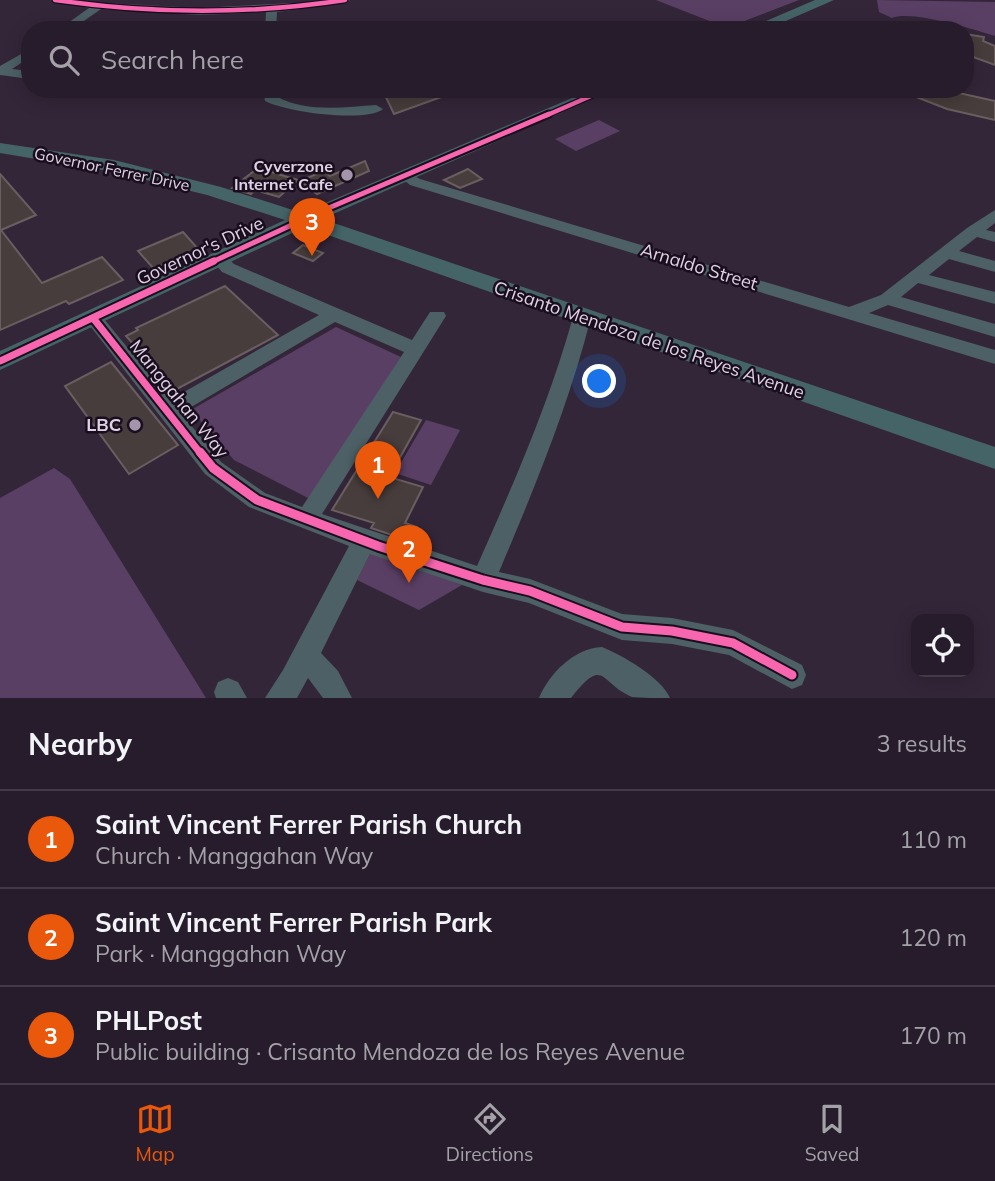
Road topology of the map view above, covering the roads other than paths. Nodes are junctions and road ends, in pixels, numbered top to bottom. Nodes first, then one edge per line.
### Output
1 (55, 0) edge
2 (345, 0) edge
3 (826, 0) edge
4 (99, 6) junction
5 (272, 8) junction
6 (76, 21) edge
7 (271, 21) edge
8 (774, 21) edge
9 (21, 58) edge
10 (0, 71) edge
11 (21, 74) edge
12 (270, 98) edge
13 (586, 98) edge
14 (376, 109) dead end
15 (0, 148) edge
16 (405, 175) junction
17 (995, 215) edge
18 (303, 220) junction
19 (973, 231) junction
20 (995, 237) edge
21 (946, 253) junction
22 (219, 259) junction
23 (995, 267) edge
24 (915, 277) junction
25 (995, 298) edge
26 (887, 299) junction
27 (850, 313) junction
28 (334, 314) junction
29 (437, 316) dead end
30 (582, 317) junction
31 (93, 318) junction
32 (995, 331) edge
33 (416, 350) junction
34 (995, 357) edge
35 (0, 361) edge
36 (168, 411) junction
37 (995, 458) edge
38 (306, 520) junction
39 (360, 548) dead end
40 (483, 580) junction
41 (304, 658) junction
42 (792, 675) dead end
43 (279, 698) edge
44 (338, 698) edge
45 (552, 698) edge
46 (656, 698) edge

1 - 4 street
2 - 5 street
3 - 8 main road
4 - 5 street
4 - 6 street
5 - 7 street
9 - 10 street
10 - 11 street
12 - 14 street
13 - 16 main road, Governor's Drive
15 - 18 main road, Governor Ferrer Drive
16 - 18 main road, Governor's Drive
16 - 27 street, Arnaldo Street
17 - 19 street
18 - 22 main road, Governor's Drive
18 - 30 main road, Crisanto Mendoza de los Reyes Avenue
19 - 20 street
19 - 21 street
21 - 23 street
21 - 24 street
22 - 28 street
22 - 31 main road, Governor's Drive
24 - 25 street
24 - 26 street
26 - 27 street
26 - 32 street
27 - 34 street, Arnaldo Street
28 - 33 street
28 - 36 street
29 - 33 street
30 - 37 main road, Crisanto Mendoza de los Reyes Avenue
30 - 40 street
31 - 35 main road, Governor's Drive
31 - 36 street, Manggahan Way
33 - 38 street
36 - 38 street, Manggahan Way
38 - 40 street, Manggahan Way
39 - 41 street
40 - 42 street, Manggahan Way
41 - 43 street
41 - 44 street
45 - 46 street

